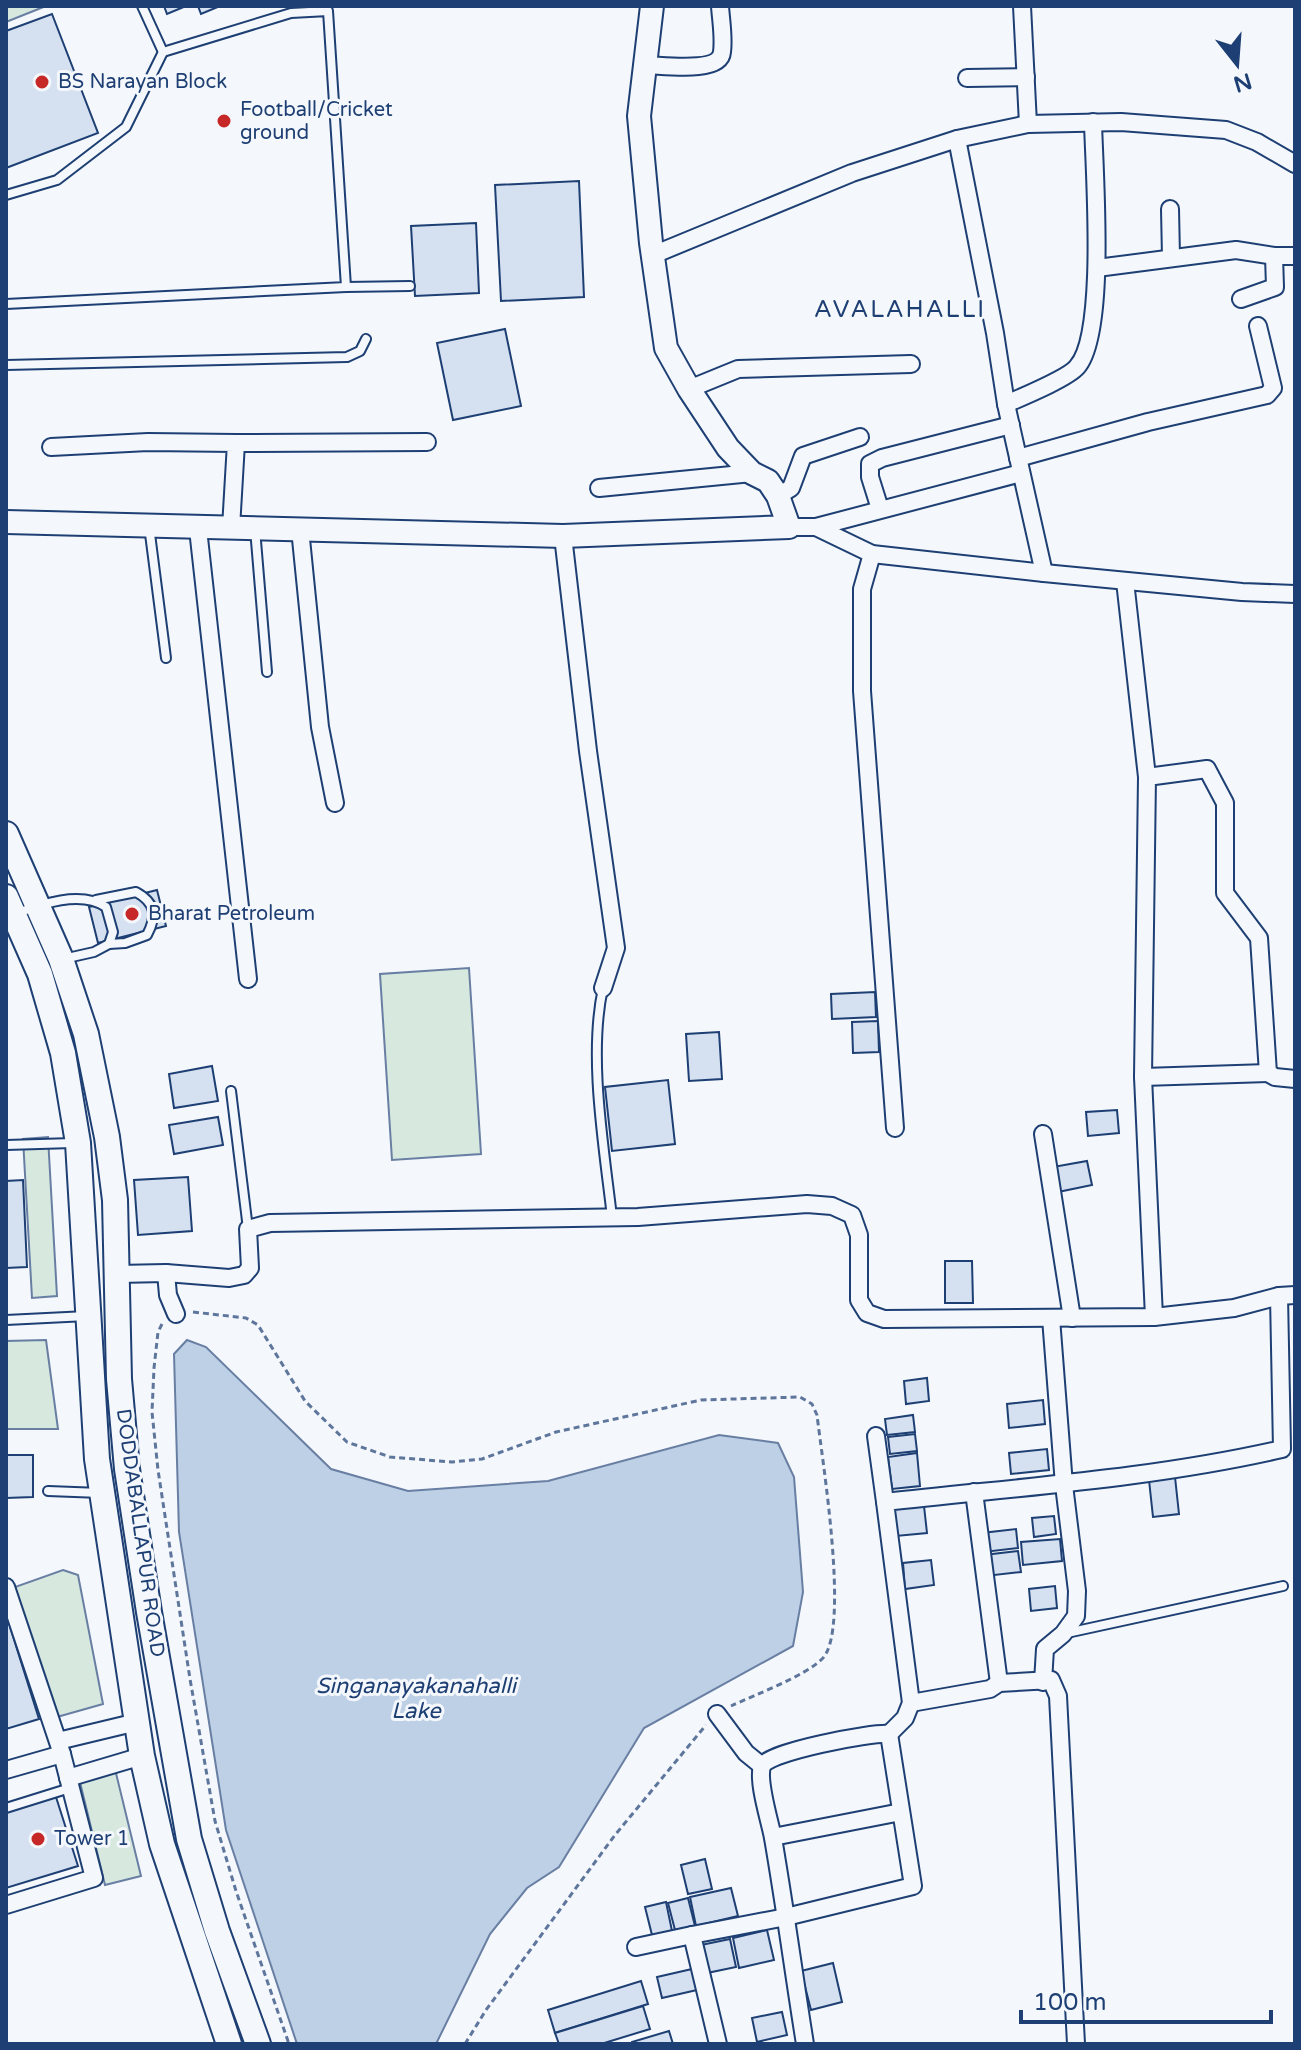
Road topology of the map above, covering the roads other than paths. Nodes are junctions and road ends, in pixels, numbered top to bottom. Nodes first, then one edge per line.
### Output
1 (142, 6) edge
2 (652, 6) edge
3 (720, 6) edge
4 (1022, 6) edge
5 (163, 52) junction
6 (645, 65) junction
7 (1026, 77) junction
8 (967, 78) dead end
9 (1093, 122) junction
10 (1028, 124) junction
11 (957, 139) junction
12 (1295, 164) edge
13 (6, 195) edge
14 (1170, 209) dead end
15 (653, 255) junction
16 (1274, 256) junction
17 (1295, 256) edge
18 (1171, 257) junction
19 (1097, 268) junction
20 (410, 286) dead end
21 (346, 287) junction
22 (1241, 299) dead end
23 (6, 304) edge
24 (1258, 326) dead end
25 (366, 339) dead end
26 (911, 364) dead end
27 (6, 365) edge
28 (689, 389) junction
29 (1006, 404) junction
30 (1011, 425) junction
31 (860, 437) dead end
32 (427, 442) dead end
33 (236, 443) junction
34 (51, 447) dead end
35 (1020, 465) junction
36 (752, 473) junction
37 (599, 488) dead end
38 (778, 496) junction
39 (880, 509) junction
40 (6, 522) edge
41 (149, 525) junction
42 (789, 527) junction
43 (816, 527) junction
44 (231, 528) junction
45 (255, 528) junction
46 (198, 529) junction
47 (300, 529) junction
48 (563, 536) junction
49 (872, 554) junction
50 (1044, 573) junction
51 (1125, 581) junction
52 (1295, 594) edge
53 (166, 658) dead end
54 (267, 672) dead end
55 (1147, 777) junction
56 (335, 803) dead end
57 (6, 834) edge
58 (96, 900) junction
59 (10, 905) edge
60 (37, 905) junction
61 (109, 944) junction
62 (61, 959) junction
63 (248, 979) dead end
64 (603, 988) joint
65 (1268, 1073) junction
66 (1143, 1077) junction
67 (1295, 1079) edge
68 (231, 1091) dead end
69 (895, 1128) dead end
70 (1043, 1134) dead end
71 (78, 1143) junction
72 (6, 1145) edge
73 (612, 1217) junction
74 (248, 1229) junction
75 (166, 1273) junction
76 (117, 1274) junction
77 (1287, 1296) edge
78 (176, 1314) road end
79 (88, 1316) junction
80 (1154, 1317) junction
81 (1051, 1318) junction
82 (1072, 1318) junction
83 (6, 1320) edge
84 (876, 1436) dead end
85 (1064, 1485) junction
86 (48, 1491) dead end
87 (974, 1492) junction
88 (102, 1493) junction
89 (885, 1502) junction
90 (1283, 1586) dead end
91 (6, 1587) edge
92 (1063, 1634) junction
93 (1043, 1682) junction
94 (999, 1683) junction
95 (911, 1703) junction
96 (717, 1714) road end
97 (137, 1722) junction
98 (889, 1734) junction
99 (60, 1748) junction
100 (142, 1756) junction
101 (762, 1766) junction
102 (6, 1770) edge
103 (69, 1783) junction
104 (6, 1808) edge
105 (901, 1812) junction
106 (773, 1837) junction
107 (6, 1905) edge
108 (786, 1917) junction
109 (692, 1935) junction
110 (636, 1947) dead end
111 (229, 2044) edge
112 (258, 2044) edge
113 (718, 2044) edge
114 (805, 2044) edge
115 (1076, 2044) edge

1 - 5 lane
2 - 6 street
3 - 6 street
4 - 7 street
5 - 13 lane
5 - 21 lane
6 - 15 street
7 - 8 street
7 - 10 street
9 - 10 street
9 - 12 street
9 - 19 street
10 - 11 street
11 - 15 street
11 - 29 street
14 - 18 street
15 - 28 street
16 - 17 street
16 - 18 street
16 - 22 street
18 - 19 street
19 - 29 street
20 - 21 lane
21 - 23 lane
24 - 35 street
25 - 27 lane
26 - 28 street
28 - 36 street
29 - 30 street
30 - 35 street
30 - 39 street
31 - 38 street
32 - 33 street
33 - 34 street
33 - 44 street
35 - 39 street
35 - 50 street
36 - 37 street
36 - 38 street
38 - 42 street
39 - 43 street
40 - 41 street
41 - 46 street
41 - 53 lane
42 - 43 street
42 - 48 street
43 - 49 street
44 - 45 street
44 - 46 street
45 - 47 street
45 - 54 lane
46 - 63 street
47 - 48 street
47 - 56 street
48 - 64 street
49 - 50 street
49 - 69 street
50 - 51 street
51 - 52 street
51 - 55 street
55 - 65 street
55 - 66 street
57 - 60 main road, DODDABALLAPUR ROAD
58 - 60 lane
58 - 61 lane
58 - 61 lane
59 - 60 lane
59 - 71 main road, DODDABALLAPUR ROAD
60 - 62 main road, DODDABALLAPUR ROAD
61 - 62 lane
62 - 76 main road, DODDABALLAPUR ROAD
64 - 73 lane
65 - 66 street
65 - 67 street
66 - 80 street
68 - 74 lane
70 - 82 street
71 - 72 lane
71 - 79 main road, DODDABALLAPUR ROAD
73 - 74 street
73 - 81 street
74 - 75 street
75 - 76 street
75 - 78 street
76 - 112 main road, DODDABALLAPUR ROAD
77 - 80 street
77 - 85 street
79 - 83 lane
79 - 88 main road, DODDABALLAPUR ROAD
80 - 82 street
81 - 82 street
81 - 85 street
84 - 89 street
85 - 87 street
85 - 92 street
86 - 88 lane
87 - 89 street
87 - 94 street
88 - 97 main road, DODDABALLAPUR ROAD
89 - 95 street
90 - 92 lane
91 - 99 street
92 - 93 street
93 - 94 street
93 - 115 street
94 - 95 street
95 - 98 street
96 - 101 street
97 - 99 street
97 - 100 main road, DODDABALLAPUR ROAD
98 - 101 street
98 - 105 street
99 - 102 street
99 - 103 street
100 - 103 street
100 - 111 main road, DODDABALLAPUR ROAD
101 - 106 street
103 - 104 lane
103 - 107 street
105 - 106 street
105 - 108 street
106 - 108 street
108 - 109 street
108 - 114 street
109 - 110 street
109 - 113 street

